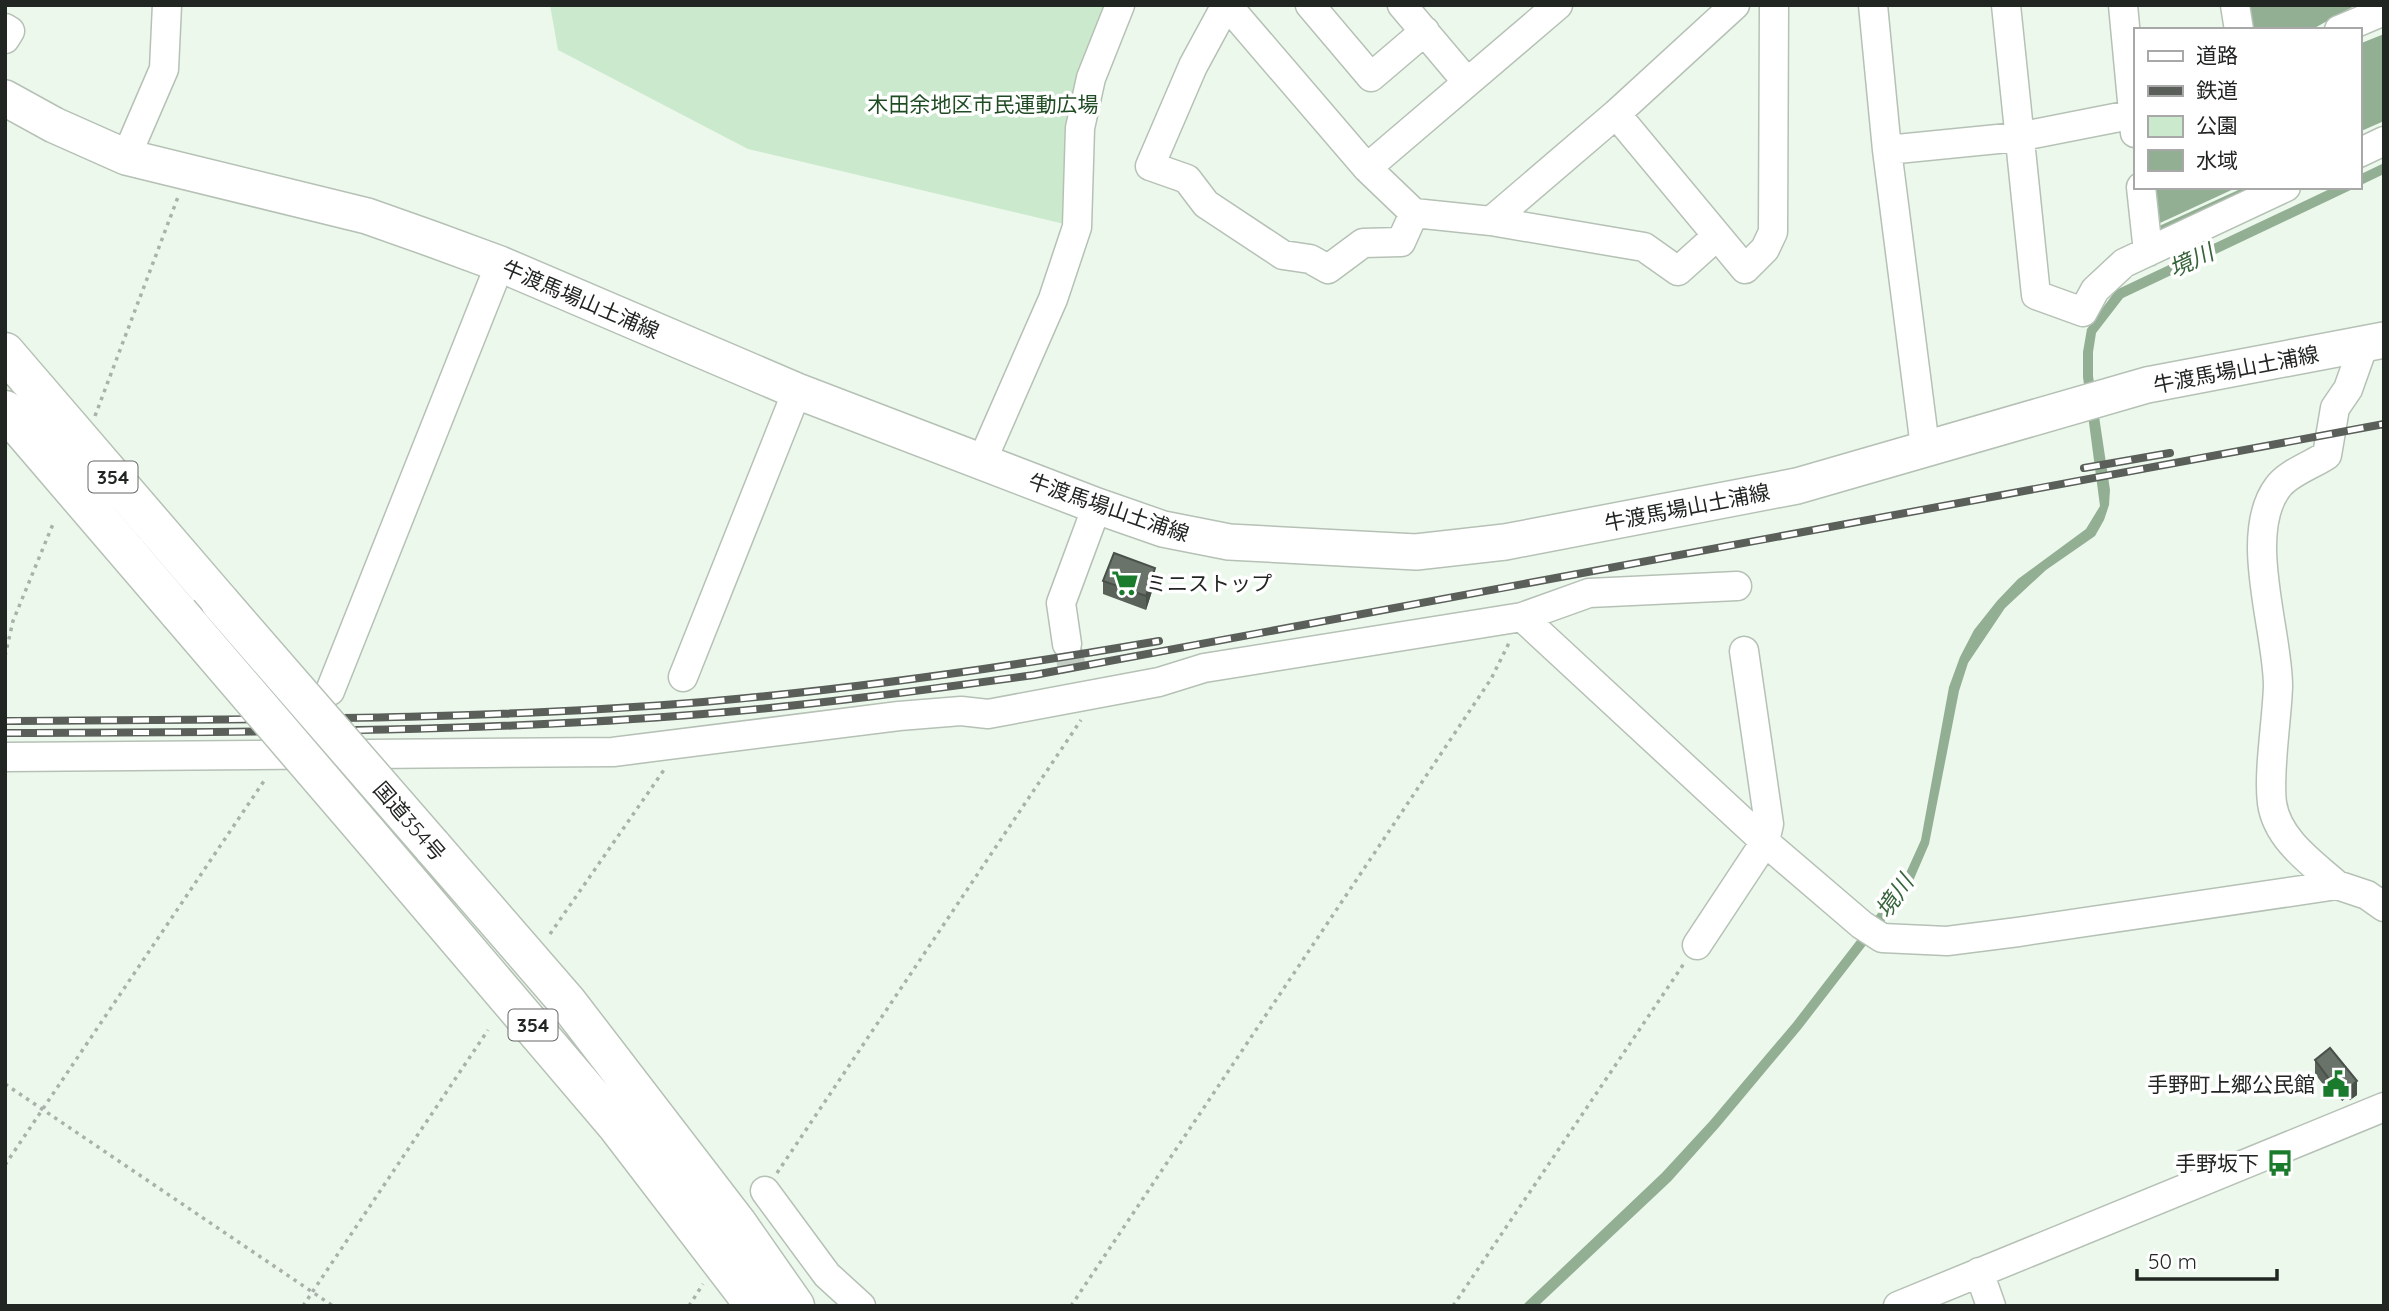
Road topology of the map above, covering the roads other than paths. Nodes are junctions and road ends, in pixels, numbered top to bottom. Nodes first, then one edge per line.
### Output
1 (167, 5) edge
2 (1119, 5) edge
3 (1226, 5) edge
4 (1310, 5) edge
5 (1558, 5) edge
6 (1735, 5) edge
7 (1774, 5) edge
8 (1873, 5) edge
9 (2006, 5) edge
10 (2123, 5) edge
11 (2235, 5) edge
12 (2384, 10) edge
13 (1417, 15) edge
14 (5, 28) edge
15 (2239, 28) edge
16 (2344, 28) edge
17 (5, 39) edge
18 (1467, 82) junction
19 (5, 99) edge
20 (2134, 110) edge
21 (1616, 114) junction
22 (2134, 120) edge
23 (2018, 137) junction
24 (2384, 141) edge
25 (1887, 150) junction
26 (2361, 152) edge
27 (125, 157) junction
28 (1367, 168) junction
29 (2141, 189) edge
30 (2282, 189) edge
31 (1414, 214) junction
32 (1491, 220) junction
33 (1717, 236) junction
34 (2148, 252) junction
35 (500, 264) junction
36 (2374, 342) edge
37 (5, 352) edge
38 (797, 391) junction
39 (5, 410) edge
40 (1925, 447) junction
41 (982, 461) junction
42 (1097, 506) junction
43 (1737, 586) dead end
44 (1522, 617) junction
45 (1067, 644) tunnel mouth
46 (1744, 651) dead end
47 (683, 677) dead end
48 (330, 691) dead end
49 (5, 757) edge
50 (1765, 842) junction
51 (2337, 885) junction
52 (2384, 907) edge
53 (1697, 945) road end
54 (2384, 1107) edge
55 (765, 1191) road end
56 (1979, 1272) junction
57 (755, 1306) edge
58 (795, 1306) edge
59 (861, 1306) edge
60 (1898, 1306) edge
61 (1991, 1306) edge

1 - 27 street
2 - 41 street
3 - 28 street
3 - 31 street
4 - 13 street
5 - 18 street
6 - 21 street
7 - 33 street
8 - 25 street
9 - 23 street
10 - 20 street
11 - 15 street
12 - 16 street
13 - 18 street
14 - 17 street
18 - 28 street
19 - 27 main road, 牛渡馬場山土浦線
21 - 32 street
21 - 33 street
22 - 23 street
23 - 25 street
23 - 34 street
24 - 26 street
25 - 40 street
27 - 35 main road, 牛渡馬場山土浦線
28 - 31 street
29 - 34 street
30 - 34 street
31 - 32 street
32 - 33 street
35 - 38 main road, 牛渡馬場山土浦線
35 - 48 street
36 - 40 main road, 牛渡馬場山土浦線
36 - 51 street
37 - 58 highway, 国道354号 / 354, bridge
38 - 41 main road, 牛渡馬場山土浦線
38 - 47 street
39 - 57 highway, 国道354号 / 354, bridge
40 - 42 main road, 牛渡馬場山土浦線
41 - 42 main road, 牛渡馬場山土浦線
42 - 45 street
43 - 44 street
44 - 49 street
44 - 50 street
46 - 50 street
50 - 51 street
50 - 53 street
51 - 52 street
54 - 56 street
55 - 59 street
56 - 60 street
56 - 61 street

